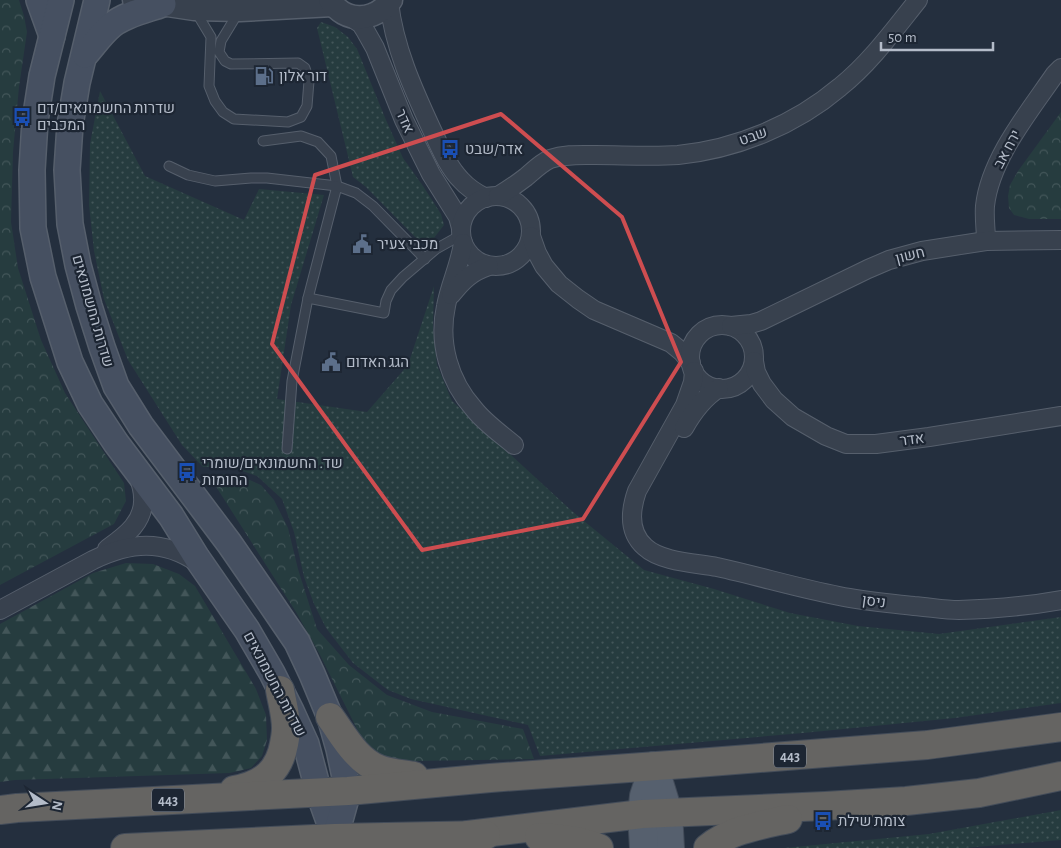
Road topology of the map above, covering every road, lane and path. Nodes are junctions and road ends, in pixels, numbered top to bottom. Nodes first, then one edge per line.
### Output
1 (39, 0) edge
2 (62, 0) edge
3 (97, 0) edge
4 (134, 0) edge
5 (918, 0) edge
6 (390, 1) edge
7 (163, 4) junction
8 (337, 7) edge
9 (194, 9) junction
10 (240, 10) junction
11 (52, 36) junction
12 (82, 59) junction
13 (1061, 68) edge
14 (263, 140) dead end
15 (169, 166) dead end
16 (540, 166) junction
17 (337, 186) junction
18 (492, 197) junction
19 (529, 218) junction
20 (462, 235) junction
21 (531, 236) junction
22 (1061, 240) edge
23 (986, 242) junction
24 (425, 259) junction
25 (506, 265) junction
26 (489, 266) junction
27 (559, 284) junction
28 (308, 298) junction
29 (448, 299) junction
30 (771, 317) junction
31 (731, 326) junction
32 (700, 334) junction
33 (660, 338) junction
34 (753, 354) junction
35 (693, 367) junction
36 (725, 388) junction
37 (774, 400) junction
38 (1061, 416) edge
39 (514, 445) dead end
40 (287, 449) dead end
41 (139, 474) junction
42 (93, 560) junction
43 (690, 562) junction
44 (204, 567) junction
45 (1061, 600) edge
46 (0, 610) edge
47 (280, 690) junction
48 (330, 717) junction
49 (1061, 727) edge
50 (654, 766) junction
51 (1061, 776) edge
52 (490, 778) junction
53 (348, 791) junction
54 (319, 792) junction
55 (188, 799) junction
56 (853, 804) junction
57 (0, 810) edge
58 (655, 813) junction
59 (468, 835) junction
60 (335, 838) junction
61 (125, 848) edge
62 (599, 848) edge
63 (644, 848) edge
64 (670, 848) edge
65 (708, 848) edge

1 - 11 main road
2 - 11 main road, שדרות החשמונאים
3 - 12 main road, שדרות החשמונאים
4 - 7 street
5 - 16 street, שבט
6 - 8 street
6 - 18 street, אדר
7 - 9 street
7 - 12 main road
8 - 10 street
8 - 20 street, אדר
9 - 10 street
9 - 10 lane
11 - 41 main road, שדרות החשמונאים
12 - 48 main road, שדרות החשמונאים
13 - 23 street, ירח אב
14 - 17 lane
15 - 17 lane
16 - 18 street, שבט
16 - 19 street
17 - 24 lane
17 - 28 lane
18 - 19 street
18 - 20 street
19 - 21 street
20 - 24 lane
20 - 26 street
20 - 29 street
21 - 25 street
21 - 27 street
22 - 23 street, חשון
23 - 30 street, חשון
24 - 28 lane
25 - 26 street
25 - 27 street
26 - 29 street
27 - 33 street
28 - 40 lane
29 - 39 street
30 - 31 street, חשון
30 - 34 street, חשון
31 - 32 street
31 - 34 street
32 - 33 street
32 - 35 street
33 - 35 street
34 - 36 street
34 - 37 street, אדר
35 - 36 street
35 - 43 street, ניסן
36 - 37 street, אדר
36 - 43 street, ניסן
37 - 38 street, אדר
41 - 42 street
41 - 44 main road, שדרות החשמונאים
42 - 44 street
42 - 46 street
43 - 45 street, ניסן
44 - 47 main road, שדרות החשמונאים
47 - 54 main road, שדרות החשמונאים
47 - 55 highway
48 - 52 highway
48 - 53 main road, שדרות החשמונאים
49 - 50 highway, 443
50 - 52 highway, 443
50 - 58 main road
51 - 56 highway
52 - 53 highway, 443
53 - 54 highway, 443
53 - 60 main road, שדרות החשמונאים
54 - 55 highway, 443
54 - 60 main road, שדרות החשמונאים
55 - 57 highway, 443
56 - 58 highway
56 - 65 highway
58 - 59 highway
58 - 63 main road
58 - 64 main road
59 - 60 highway
59 - 62 highway
60 - 61 highway

